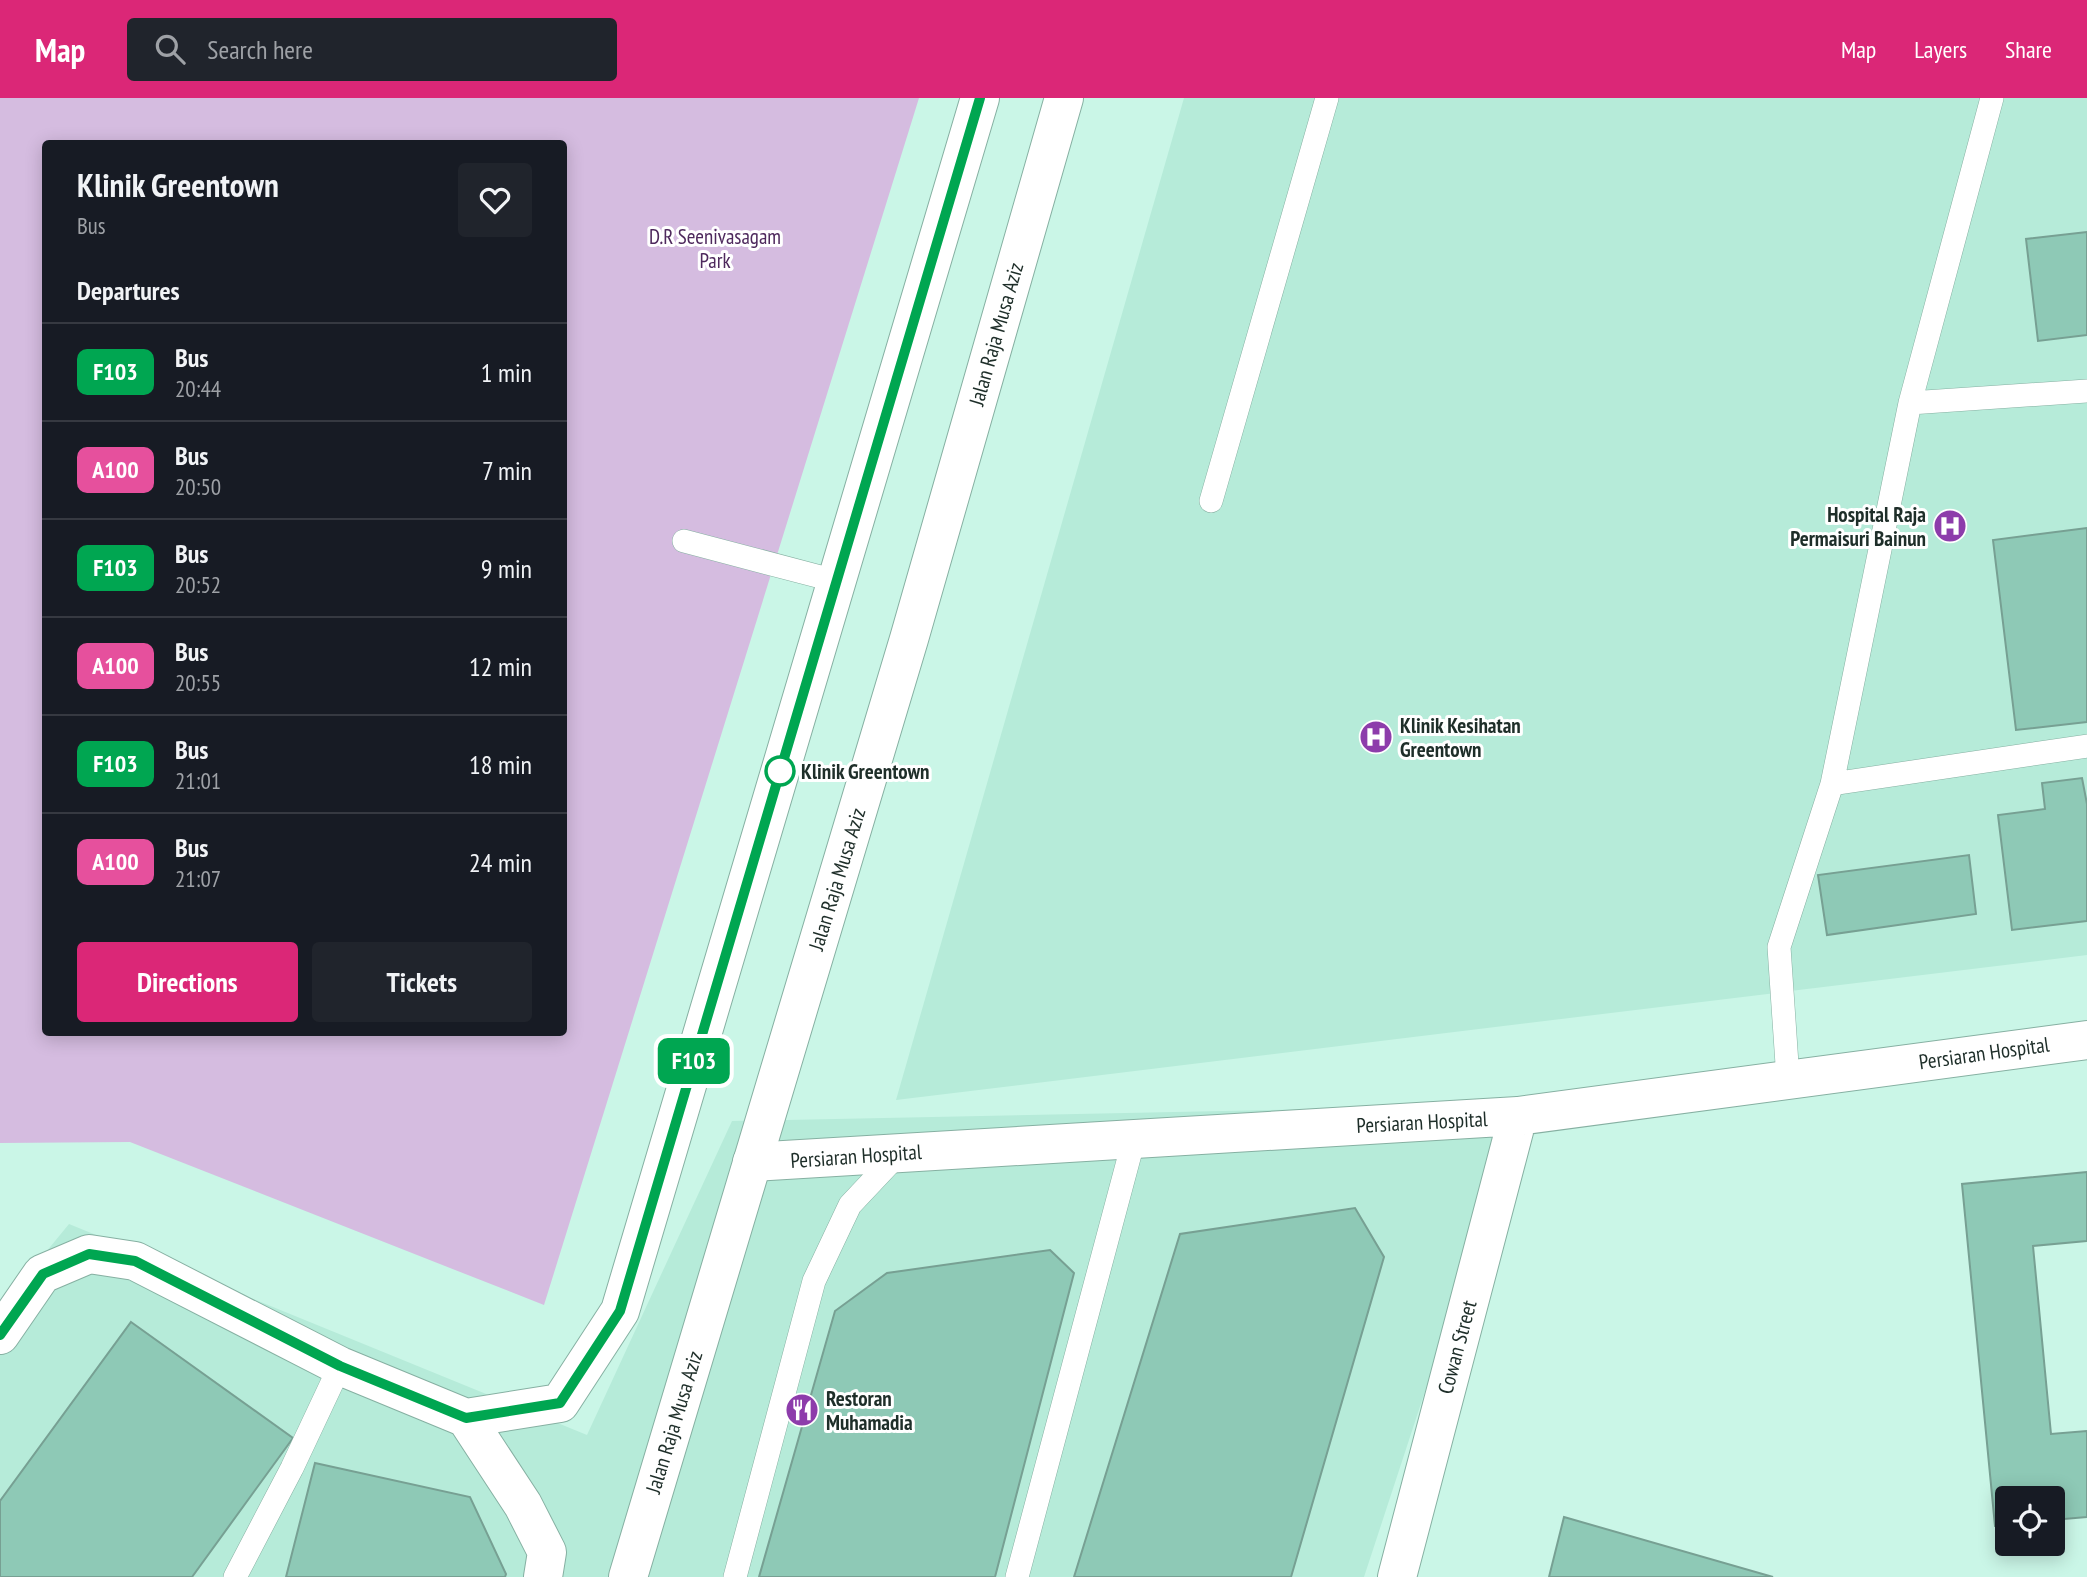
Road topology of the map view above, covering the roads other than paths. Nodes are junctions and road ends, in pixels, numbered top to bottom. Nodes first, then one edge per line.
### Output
1 (980, 98) edge
2 (1064, 98) edge
3 (1327, 98) edge
4 (1992, 98) edge
5 (2087, 391) edge
6 (1910, 403) junction
7 (1211, 501) dead end
8 (684, 541) dead end
9 (836, 581) junction
10 (2087, 746) edge
11 (1832, 784) junction
12 (2087, 1040) edge
13 (1788, 1079) junction
14 (1518, 1116) junction
15 (1134, 1139) junction
16 (899, 1153) junction
17 (752, 1162) junction
18 (0, 1335) edge
19 (340, 1366) junction
20 (466, 1418) junction
21 (235, 1577) edge
22 (543, 1577) edge
23 (628, 1577) edge
24 (735, 1577) edge
25 (1017, 1577) edge
26 (1397, 1577) edge

1 - 9 main road
2 - 17 main road, Jalan Raja Musa Aziz
3 - 7 lane
4 - 6 lane
5 - 6 lane
6 - 11 lane
8 - 9 lane
9 - 20 main road
10 - 11 lane
11 - 13 lane
12 - 13 main road, Persiaran Hospital
13 - 14 main road, Persiaran Hospital
14 - 15 main road, Persiaran Hospital
14 - 26 main road, Cowan Street
15 - 16 main road, Persiaran Hospital
15 - 25 lane
16 - 17 main road, Persiaran Hospital
16 - 24 lane
17 - 23 main road, Jalan Raja Musa Aziz
18 - 19 main road
19 - 20 main road
19 - 21 lane
20 - 22 main road

